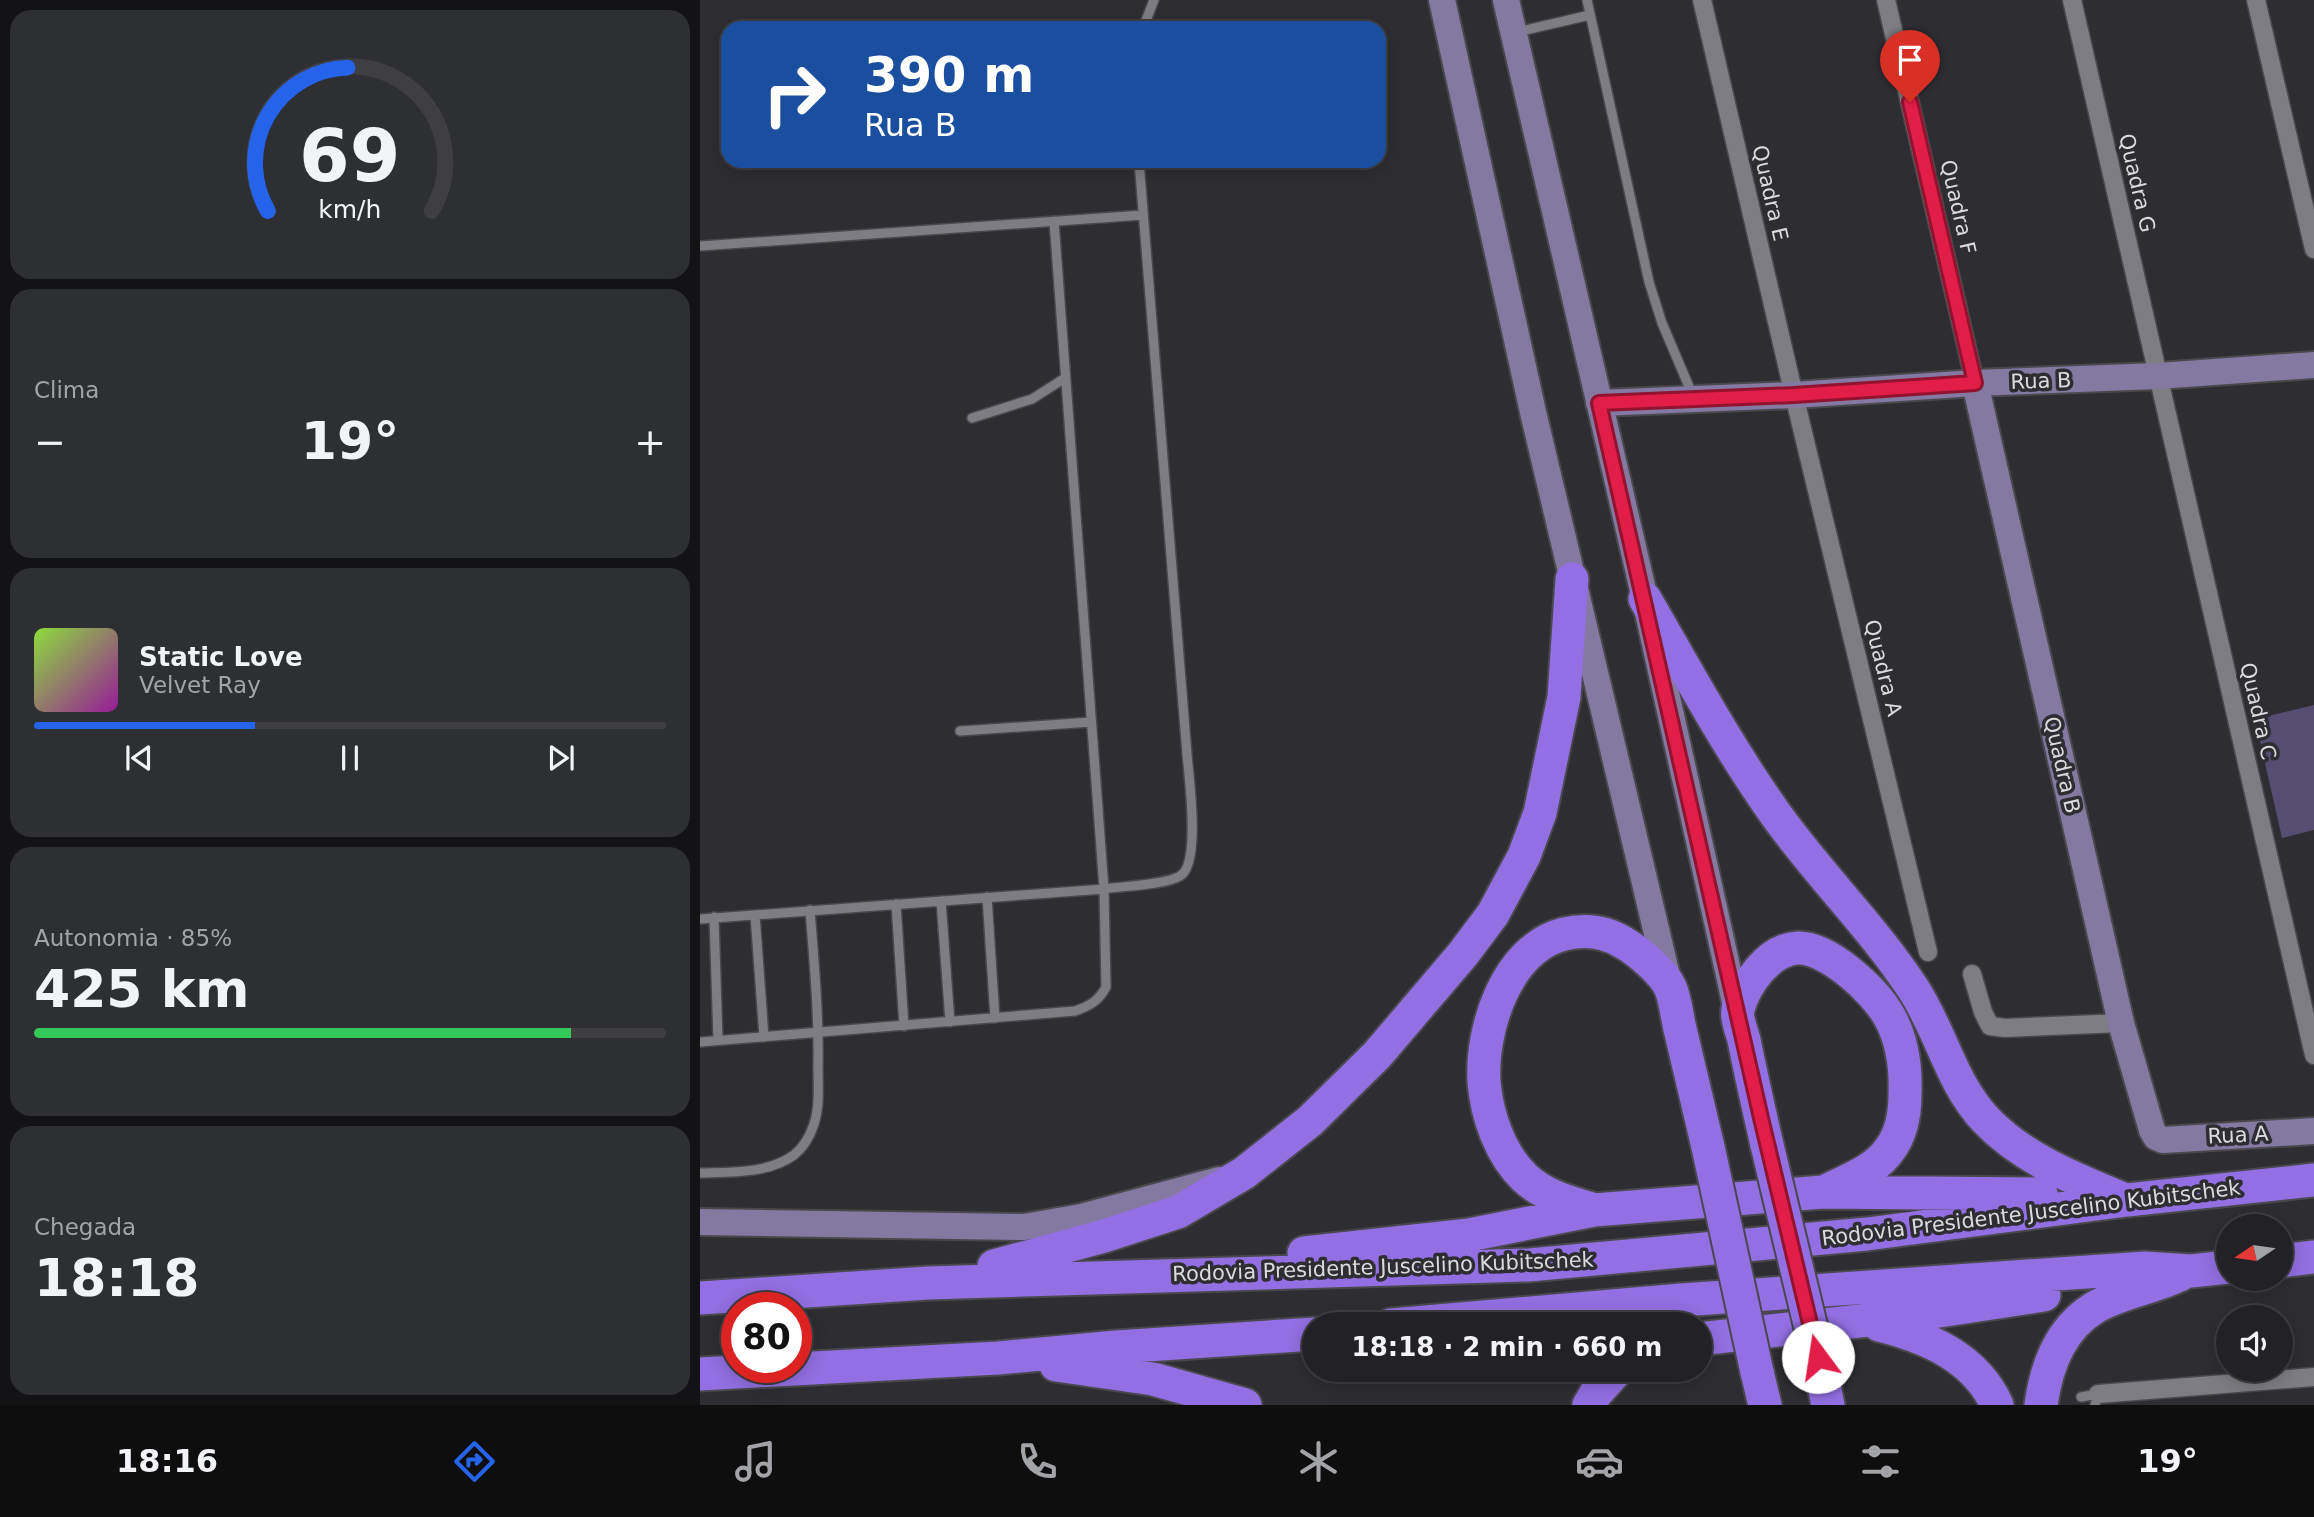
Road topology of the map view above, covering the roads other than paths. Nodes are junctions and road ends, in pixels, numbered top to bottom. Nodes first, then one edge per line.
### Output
1 (1154, 0) edge
2 (1442, 0) edge
3 (1506, 0) edge
4 (1587, 0) edge
5 (1702, 0) edge
6 (1886, 0) edge
7 (2072, 0) edge
8 (2256, 0) edge
9 (1590, 15) junction
10 (1146, 21) edge
11 (1513, 33) junction
12 (1140, 168) edge
13 (1143, 215) junction
14 (1054, 220) junction
15 (700, 246) edge
16 (2314, 249) edge
17 (2314, 365) edge
18 (2158, 376) junction
19 (1065, 378) junction
20 (1975, 383) junction
21 (1794, 395) junction
22 (1695, 399) junction
23 (1599, 403) junction
24 (972, 418) dead end
25 (1572, 579) junction
26 (1645, 599) junction
27 (1091, 722) junction
28 (960, 731) dead end
29 (1104, 889) junction
30 (987, 897) junction
31 (942, 901) junction
32 (896, 904) junction
33 (810, 910) junction
34 (755, 915) junction
35 (714, 918) junction
36 (700, 919) edge
37 (1928, 952) dead end
38 (1972, 974) dead end
39 (1670, 986) junction
40 (1737, 1011) junction
41 (995, 1018) junction
42 (950, 1022) junction
43 (2122, 1023) junction
44 (904, 1026) junction
45 (819, 1034) junction
46 (764, 1037) junction
47 (718, 1040) junction
48 (700, 1042) edge
49 (2314, 1055) edge
50 (2314, 1131) edge
51 (2163, 1140) joint
52 (700, 1173) edge
53 (1244, 1173) junction
54 (2314, 1180) edge
55 (1823, 1192) junction
56 (2125, 1199) junction
57 (1594, 1210) junction
58 (700, 1222) edge
59 (2314, 1257) edge
60 (2293, 1259) edge
61 (2216, 1268) edge
62 (2190, 1271) junction
63 (1222, 1273) junction
64 (928, 1283) junction
65 (700, 1298) edge
66 (1542, 1312) edge
67 (1863, 1321) junction
68 (1302, 1335) edge
69 (1712, 1338) edge
70 (998, 1357) junction
71 (700, 1374) edge
72 (2314, 1377) edge
73 (1606, 1382) edge
74 (2091, 1399) edge
75 (1245, 1405) edge
76 (1589, 1405) edge
77 (1765, 1405) edge
78 (1828, 1405) edge
79 (1997, 1405) edge
80 (2041, 1405) edge

1 - 10 lane
2 - 25 street
3 - 11 street
4 - 9 lane
5 - 21 street, Quadra E
6 - 20 street, Quadra F
7 - 18 street, Quadra G
8 - 16 street
9 - 11 lane
9 - 22 lane
11 - 23 street
12 - 13 lane
13 - 14 lane
13 - 29 lane
14 - 15 lane
14 - 19 lane
17 - 18 street, Rua B
18 - 20 street, Rua B
18 - 49 street, Quadra C
19 - 24 lane
19 - 27 lane
20 - 21 street, Rua B
20 - 43 street, Quadra B
21 - 22 street, Rua B
21 - 37 street, Quadra A
22 - 23 street, Rua B
23 - 26 street
25 - 39 street
25 - 53 highway
26 - 40 street
26 - 56 highway
27 - 28 lane
27 - 29 lane
29 - 30 lane
29 - 41 lane
30 - 31 lane
30 - 41 lane
31 - 32 lane
31 - 42 lane
32 - 33 lane
32 - 44 lane
33 - 34 lane
33 - 45 lane
34 - 35 lane
34 - 46 lane
35 - 36 lane
35 - 47 lane
38 - 43 street
39 - 57 highway
39 - 77 highway, bridge
40 - 55 highway
40 - 78 highway, bridge
41 - 42 lane
42 - 44 lane
43 - 51 street, Quadra B
44 - 45 lane
45 - 46 lane
45 - 52 lane
46 - 47 lane
47 - 48 lane
50 - 51 street, Rua A
53 - 58 street
53 - 64 highway
54 - 56 highway, Rodovia Presidente Juscelino Kubitschek
55 - 56 highway
55 - 57 highway
56 - 63 highway, Rodovia Presidente Juscelino Kubitschek
57 - 63 highway
59 - 60 highway
61 - 62 highway
62 - 66 highway
62 - 67 highway
62 - 80 highway
63 - 64 highway, Rodovia Presidente Juscelino Kubitschek
64 - 65 highway, Rodovia Presidente Juscelino Kubitschek
67 - 69 highway
67 - 79 highway
68 - 70 highway
70 - 71 highway
70 - 75 highway
72 - 74 street
73 - 76 highway

